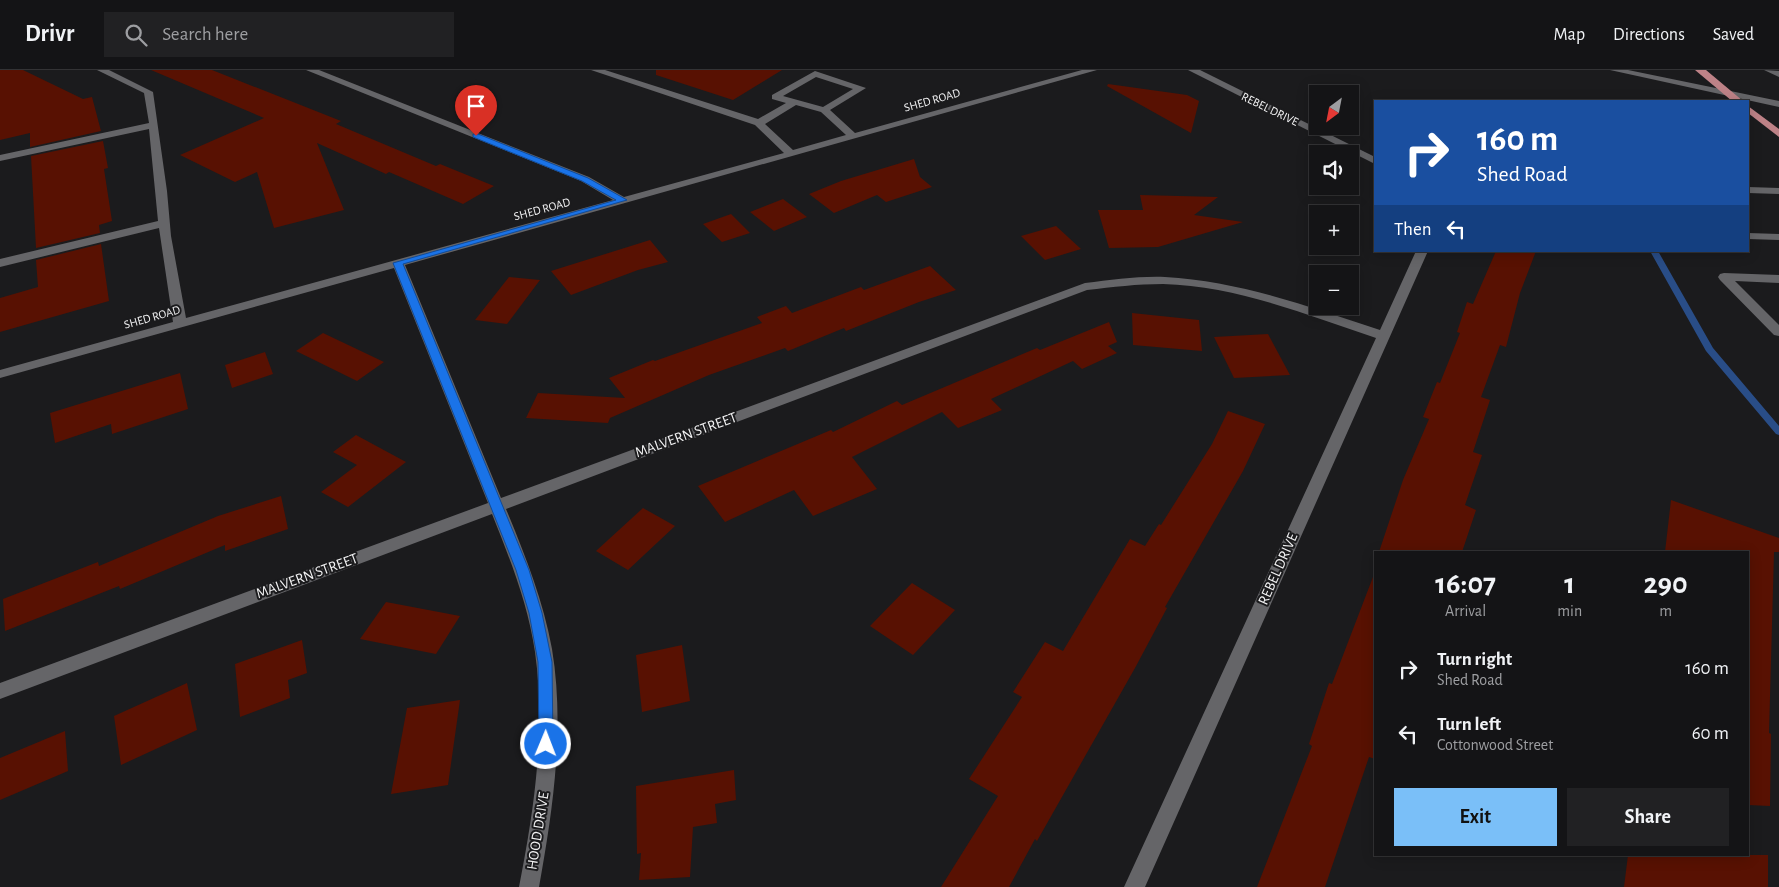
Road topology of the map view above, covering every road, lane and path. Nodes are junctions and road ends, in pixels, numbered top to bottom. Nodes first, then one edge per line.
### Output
1 (102, 70) edge
2 (311, 70) edge
3 (596, 70) edge
4 (1092, 70) edge
5 (1193, 70) edge
6 (1615, 70) edge
7 (1700, 70) edge
8 (1769, 70) edge
9 (1779, 74) edge
10 (1729, 94) junction
11 (1737, 100) edge
12 (793, 103) junction
13 (1779, 104) edge
14 (824, 110) junction
15 (1749, 110) edge
16 (760, 123) junction
17 (154, 125) junction
18 (1779, 134) edge
19 (853, 136) junction
20 (791, 154) junction
21 (0, 158) edge
22 (1374, 160) edge
23 (1749, 190) edge
24 (1777, 193) edge
25 (623, 200) junction
26 (164, 223) junction
27 (1749, 236) edge
28 (1779, 238) edge
29 (1749, 246) edge
30 (1779, 247) edge
31 (1422, 252) edge
32 (0, 263) edge
33 (398, 263) junction
34 (1779, 279) edge
35 (1731, 285) junction
36 (1779, 285) edge
37 (180, 323) junction
38 (1777, 328) edge
39 (1383, 336) junction
40 (0, 374) edge
41 (496, 505) junction
42 (0, 691) edge
43 (529, 887) edge
44 (1134, 887) edge

1 - 17 street
2 - 25 street
3 - 16 street
4 - 19 street, SHED ROAD
5 - 22 street, REBEL DRIVE
6 - 10 street
7 - 10 main road
8 - 9 street
10 - 11 main road
10 - 13 street
12 - 14 street
12 - 14 street
12 - 16 street
14 - 19 street
15 - 18 main road
16 - 20 street
17 - 21 street
17 - 26 street
19 - 20 street, SHED ROAD
20 - 25 street, SHED ROAD
23 - 24 street
25 - 33 street, SHED ROAD
26 - 32 street
26 - 37 street
27 - 28 street
29 - 30 street
31 - 39 street, REBEL DRIVE
33 - 37 street, SHED ROAD
33 - 41 street, HOOD DRIVE
34 - 35 street
35 - 36 street
35 - 38 street
37 - 40 street, SHED ROAD
39 - 41 street, MALVERN STREET
39 - 44 street, REBEL DRIVE
41 - 42 street, MALVERN STREET
41 - 43 street, HOOD DRIVE

